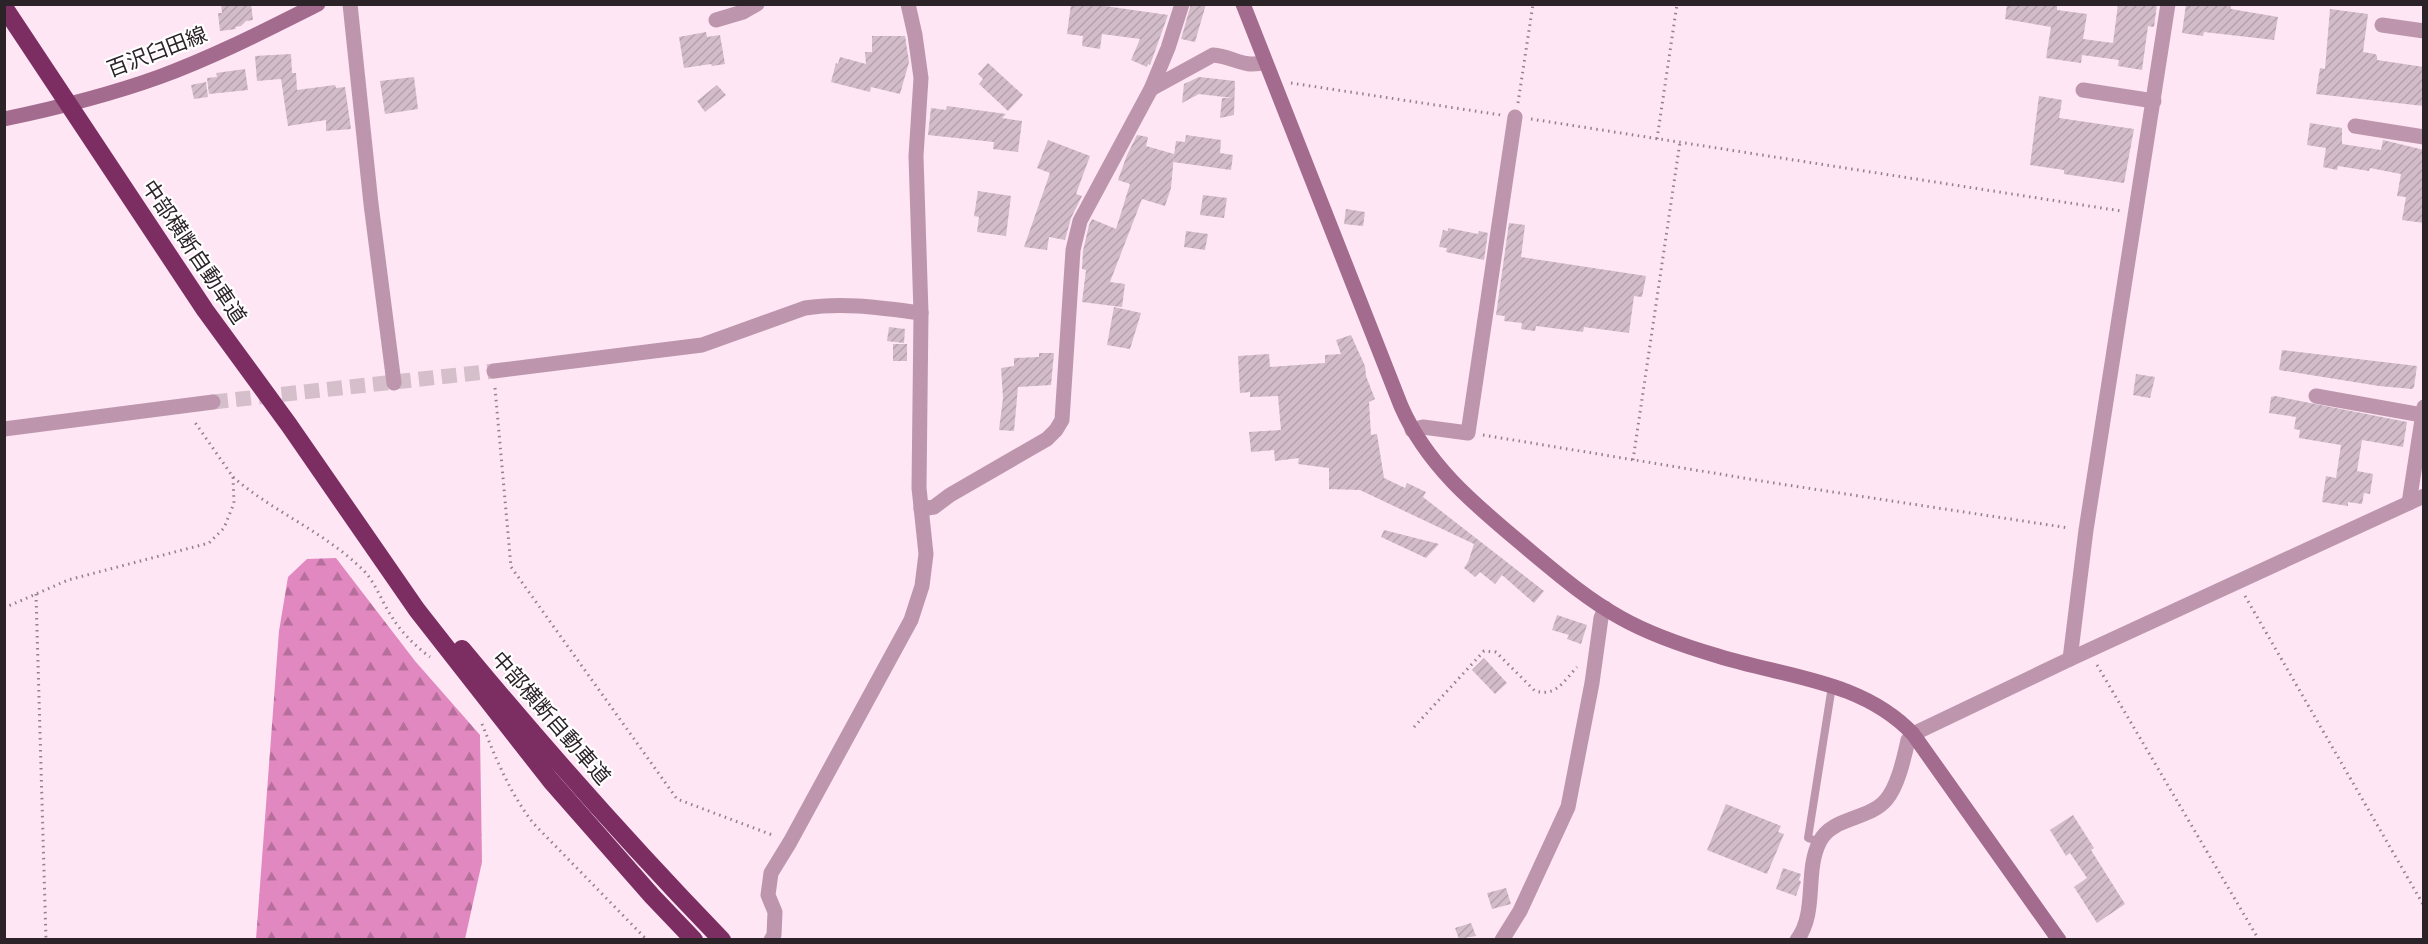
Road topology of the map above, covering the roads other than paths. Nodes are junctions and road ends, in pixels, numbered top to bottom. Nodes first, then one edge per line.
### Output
1 (318, 4) edge
2 (350, 4) edge
3 (757, 4) edge
4 (908, 4) edge
5 (1182, 4) edge
6 (1243, 4) edge
7 (2168, 4) edge
8 (4, 7) edge
9 (716, 21) dead end
10 (2382, 25) dead end
11 (2424, 31) edge
12 (1264, 62) junction
13 (1151, 89) junction
14 (2083, 90) dead end
15 (2154, 100) junction
16 (1515, 117) road end
17 (4, 119) edge
18 (2355, 126) dead end
19 (2424, 137) edge
20 (921, 313) junction
21 (494, 371) tunnel mouth
22 (394, 382) dead end
23 (2316, 396) dead end
24 (213, 402) tunnel mouth
25 (2423, 411) edge
26 (4, 429) edge
27 (1412, 430) junction
28 (2424, 496) edge
29 (2409, 503) junction
30 (921, 509) junction
31 (352, 519) junction
32 (1605, 608) junction
33 (2070, 659) junction
34 (1832, 686) junction
35 (1913, 734) junction
36 (1820, 842) junction
37 (694, 939) edge
38 (722, 939) edge
39 (771, 939) edge
40 (1502, 939) edge
41 (1797, 939) edge
42 (2059, 939) edge

1 - 17 main road, 百沢臼田線
2 - 22 street
3 - 9 street
4 - 20 street
5 - 13 street
6 - 12 main road
7 - 15 street
8 - 31 highway, 中部横断自動車道
10 - 11 street
12 - 13 street
12 - 27 main road
13 - 30 street
14 - 15 street
15 - 33 street
16 - 27 street
18 - 19 street
20 - 21 street
20 - 30 street
23 - 25 street
24 - 26 street
25 - 29 street
27 - 32 main road
28 - 29 street
29 - 33 street
30 - 39 street
31 - 37 highway, 中部横断自動車道
31 - 38 highway, 中部横断自動車道
32 - 34 main road
32 - 40 street
33 - 35 street
34 - 35 main road
34 - 36 lane
35 - 36 street
35 - 42 main road
36 - 41 street

